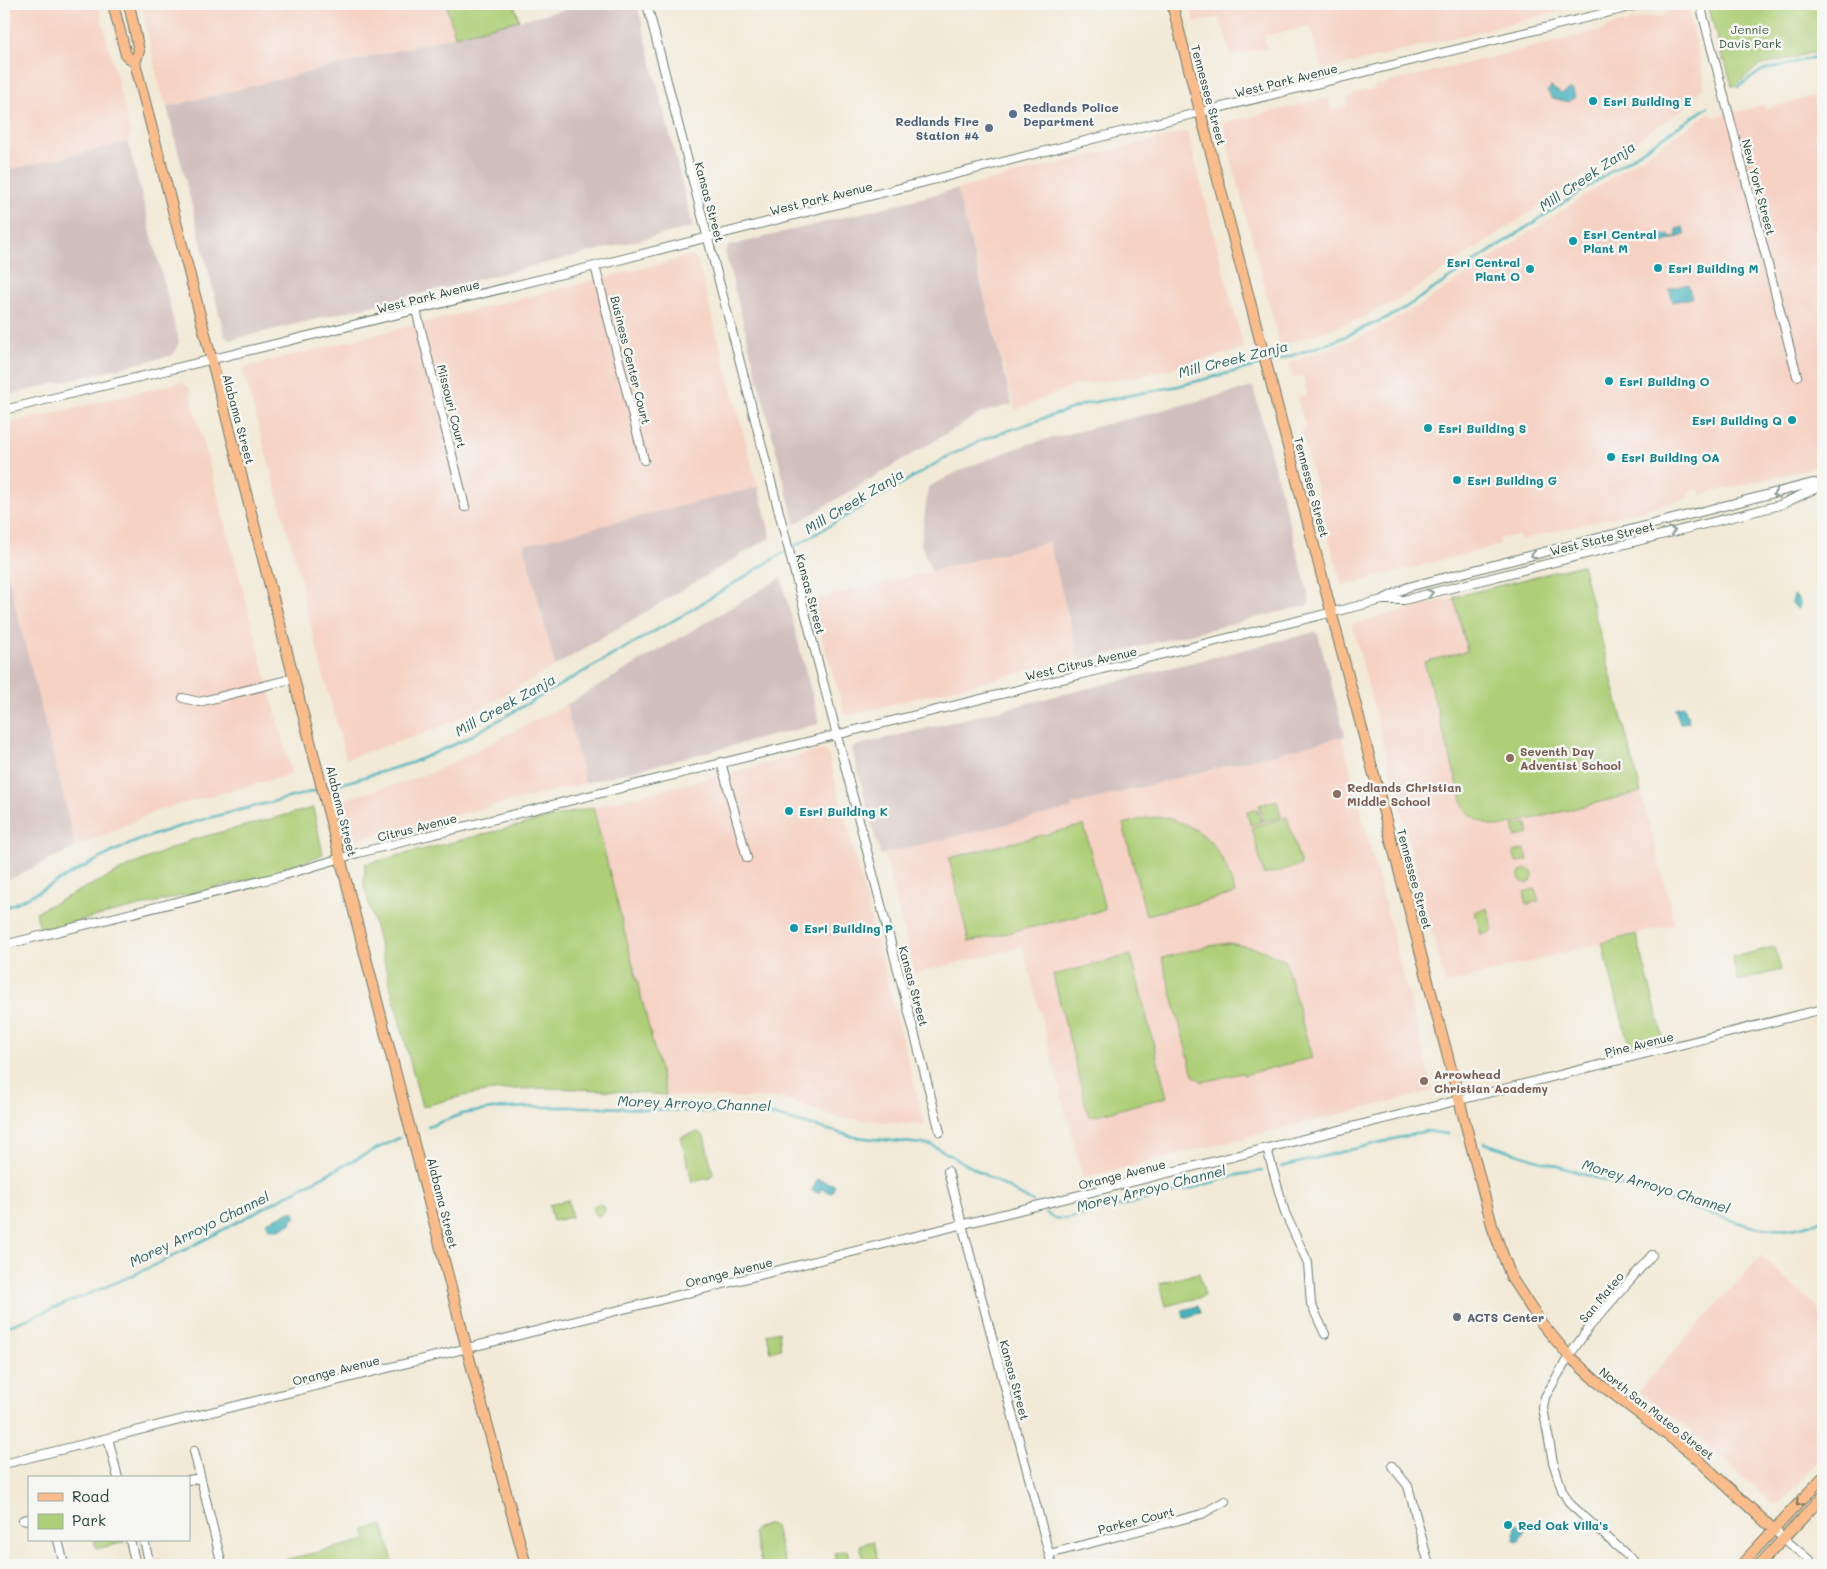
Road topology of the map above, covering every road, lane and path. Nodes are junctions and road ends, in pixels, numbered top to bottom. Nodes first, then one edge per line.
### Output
1 (113, 4) edge
2 (129, 4) edge
3 (647, 4) edge
4 (1172, 4) edge
5 (1642, 4) edge
6 (1700, 4) edge
7 (135, 63) junction
8 (1201, 113) junction
9 (707, 238) junction
10 (595, 266) junction
11 (416, 310) junction
12 (210, 361) junction
13 (1798, 376) dead end
14 (4, 410) edge
15 (644, 460) dead end
16 (1823, 484) edge
17 (465, 507) dead end
18 (1382, 600) junction
19 (1332, 613) junction
20 (295, 678) junction
21 (182, 698) dead end
22 (836, 734) junction
23 (721, 762) junction
24 (341, 858) junction
25 (747, 858) dead end
26 (4, 945) edge
27 (1823, 1009) edge
28 (1459, 1100) junction
29 (940, 1132) dead end
30 (1267, 1149) junction
31 (948, 1171) dead end
32 (963, 1225) junction
33 (1652, 1255) dead end
34 (1325, 1334) dead end
35 (467, 1348) junction
36 (1569, 1356) junction
37 (108, 1438) junction
38 (194, 1451) dead end
39 (4, 1464) edge
40 (1392, 1466) dead end
41 (118, 1476) edge
42 (1823, 1477) edge
43 (200, 1478) junction
44 (190, 1480) edge
45 (1823, 1496) edge
46 (1224, 1501) dead end
47 (1774, 1530) junction
48 (1784, 1538) junction
49 (58, 1542) edge
50 (130, 1542) edge
51 (144, 1542) edge
52 (1049, 1554) junction
53 (64, 1565) edge
54 (136, 1565) edge
55 (150, 1565) edge
56 (222, 1565) edge
57 (526, 1565) edge
58 (1052, 1565) edge
59 (1429, 1565) edge
60 (1638, 1565) edge
61 (1741, 1565) edge
62 (1759, 1565) edge
63 (1814, 1565) edge

1 - 7 main road, Alabama Street
2 - 7 main road, Alabama Street
3 - 9 street, Kansas Street
4 - 8 main road, Tennessee Street
5 - 8 street, West Park Avenue
6 - 13 street, New York Street
7 - 12 main road, Alabama Street
8 - 9 street, West Park Avenue
8 - 19 main road, Tennessee Street
9 - 10 street, West Park Avenue
9 - 22 street, Kansas Street
10 - 11 street, West Park Avenue
10 - 15 street, Business Center Court
11 - 12 street, West Park Avenue
11 - 17 street, Missouri Court
12 - 14 street, West Park Avenue
12 - 20 main road, Alabama Street
16 -> 18 street, West State Street
18 -> 16 street, West State Street
18 - 19 street, West State Street
19 - 22 street, West Citrus Avenue
19 - 28 main road, Tennessee Street
20 - 21 street
20 - 24 main road, Alabama Street
22 - 23 street, Citrus Avenue
22 - 29 street, Kansas Street
23 - 24 street, Citrus Avenue
23 - 25 street
24 - 26 street, Citrus Avenue
24 - 35 main road, Alabama Street
27 - 28 street, Pine Avenue
28 - 30 street, Orange Avenue
28 - 36 main road, Tennessee Street
30 - 32 street, Orange Avenue
30 - 34 street
31 - 32 street, Kansas Street
32 - 35 street, Orange Avenue
32 - 52 street, Kansas Street
33 - 36 street, San Mateo
35 - 37 street, Orange Avenue
35 - 57 main road, Alabama Street
36 - 47 main road, North San Mateo Street
36 - 60 street
37 - 39 street, Orange Avenue
37 - 41 street
38 - 43 street
40 - 59 street
42 -> 47 main road
43 - 44 street
43 - 56 street
45 - 48 main road
46 - 52 street, Parker Court
47 - 48 street
47 - 61 main road
48 - 62 main road
48 - 63 street
49 - 53 street
50 - 54 street
51 - 55 street
52 - 58 street, Kansas Street

